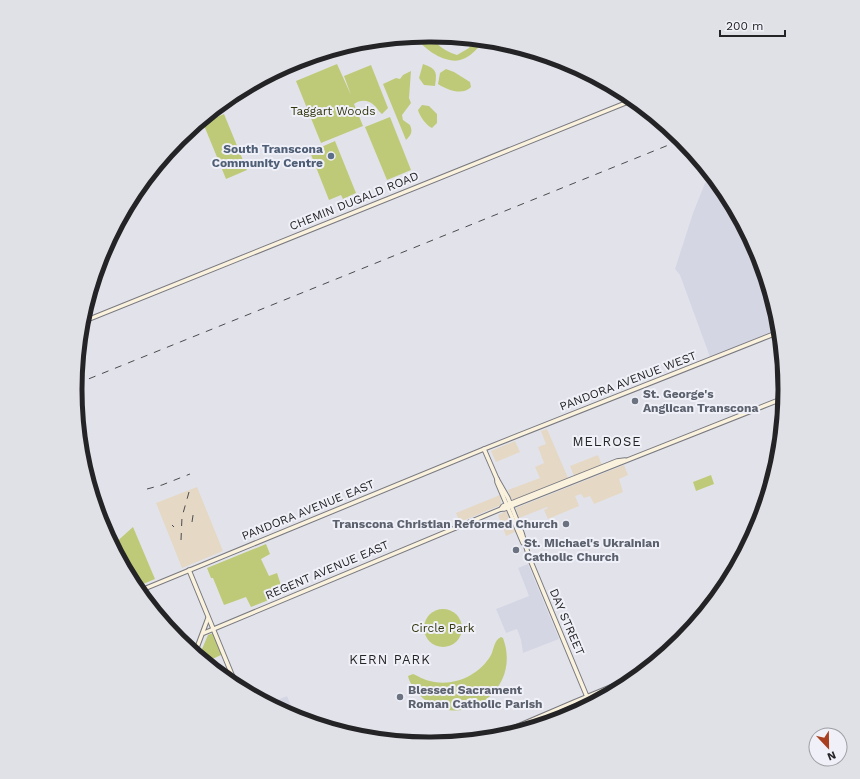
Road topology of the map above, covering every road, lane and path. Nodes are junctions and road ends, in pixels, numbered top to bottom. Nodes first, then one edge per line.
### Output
1 (626, 103) edge
2 (90, 319) edge
3 (773, 334) edge
4 (778, 401) edge
5 (484, 449) junction
6 (509, 506) junction
7 (189, 570) junction
8 (145, 588) edge
9 (208, 617) junction
10 (213, 628) junction
11 (204, 633) junction
12 (197, 648) edge
13 (232, 675) edge
14 (607, 688) edge
15 (587, 696) junction
16 (520, 725) edge

1 - 2 main road, CHEMIN DUGALD ROAD
3 - 5 main road, PANDORA AVENUE WEST
4 - 6 main road, REGENT AVENUE EAST
5 - 6 main road, DAY STREET
5 - 7 main road, PANDORA AVENUE EAST
6 - 10 main road, REGENT AVENUE EAST
6 - 15 main road, DAY STREET
7 - 8 main road, PANDORA AVENUE EAST
7 - 9 main road
9 - 10 main road
9 - 11 main road
10 - 11 main road, REGENT AVENUE EAST
10 - 13 main road
11 - 12 main road
14 - 15 main road
15 - 16 main road

